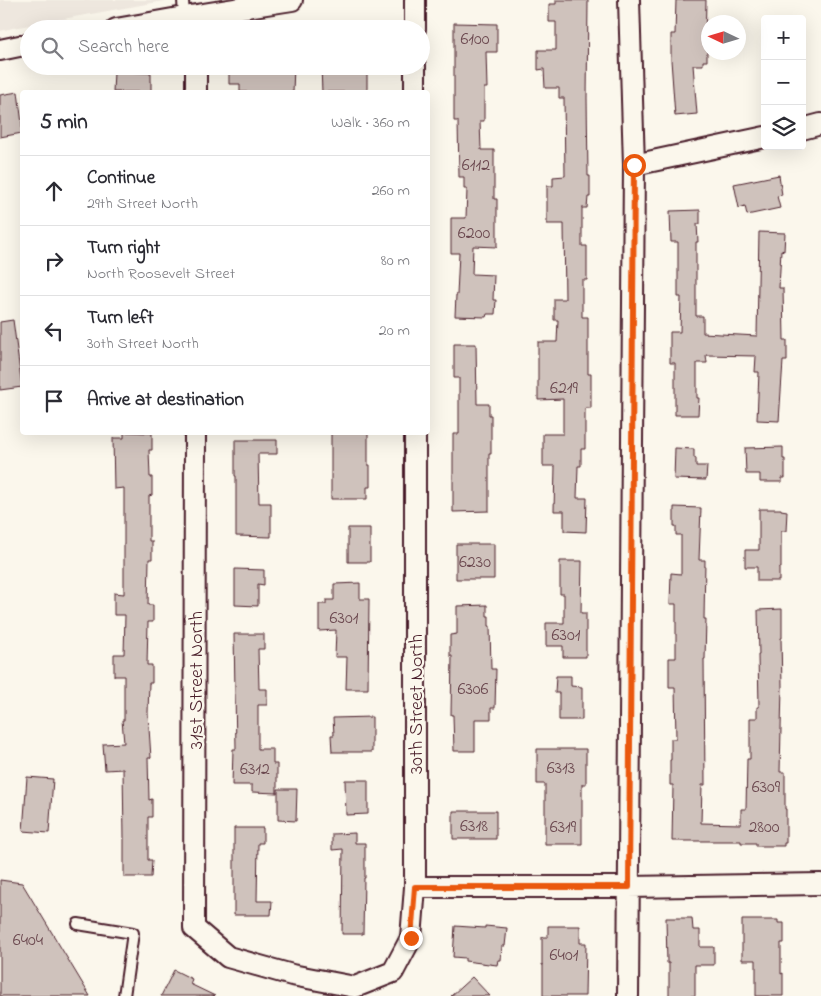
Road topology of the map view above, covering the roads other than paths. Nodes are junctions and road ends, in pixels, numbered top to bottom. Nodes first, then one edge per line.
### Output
1 (292, 0) edge
2 (415, 0) edge
3 (629, 0) edge
4 (190, 15) edge
5 (164, 20) edge
6 (415, 20) edge
7 (20, 46) edge
8 (0, 50) edge
9 (196, 75) edge
10 (415, 75) edge
11 (196, 90) edge
12 (415, 90) edge
13 (821, 124) edge
14 (806, 127) edge
15 (761, 138) edge
16 (634, 165) junction
17 (195, 435) edge
18 (415, 435) edge
19 (821, 884) edge
20 (415, 887) junction
21 (629, 887) junction
22 (78, 924) dead end
23 (393, 972) joint
24 (124, 996) edge
25 (628, 996) edge

1 - 4 street
2 - 6 street
3 - 16 street
4 - 5 street
7 - 8 street
9 - 11 street
10 - 12 street
13 - 14 street
15 - 16 street
16 - 21 street
17 - 23 street, 31st Street North
18 - 20 street, 30th Street North
19 - 21 street
20 - 21 street
20 - 23 street, 30th Street North
21 - 25 street
22 - 24 lane

